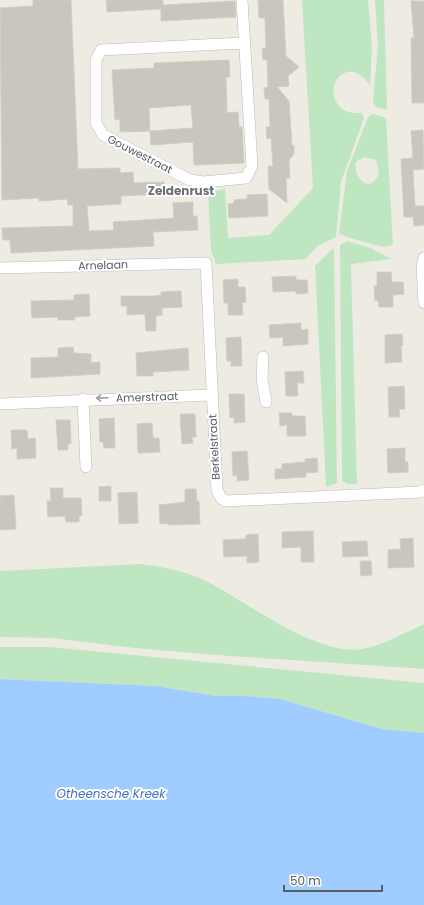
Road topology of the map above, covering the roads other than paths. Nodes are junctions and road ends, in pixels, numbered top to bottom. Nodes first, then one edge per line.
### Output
1 (242, 0) edge
2 (244, 43) junction
3 (424, 258) edge
4 (206, 263) joint
5 (0, 268) edge
6 (424, 303) edge
7 (263, 357) dead end
8 (211, 395) junction
9 (83, 399) junction
10 (266, 402) dead end
11 (0, 404) edge
12 (86, 467) dead end
13 (424, 490) edge

1 - 2 street, Gouwestraat
2 - 2 street, Gouwestraat
3 - 6 street
4 - 5 street, Arnelaan
4 - 8 street, Berkelstraat
7 - 10 street
8 -> 9 street, Amerstraat
8 - 13 street, Berkelstraat
9 - 11 street, Amerstraat
9 - 12 street

